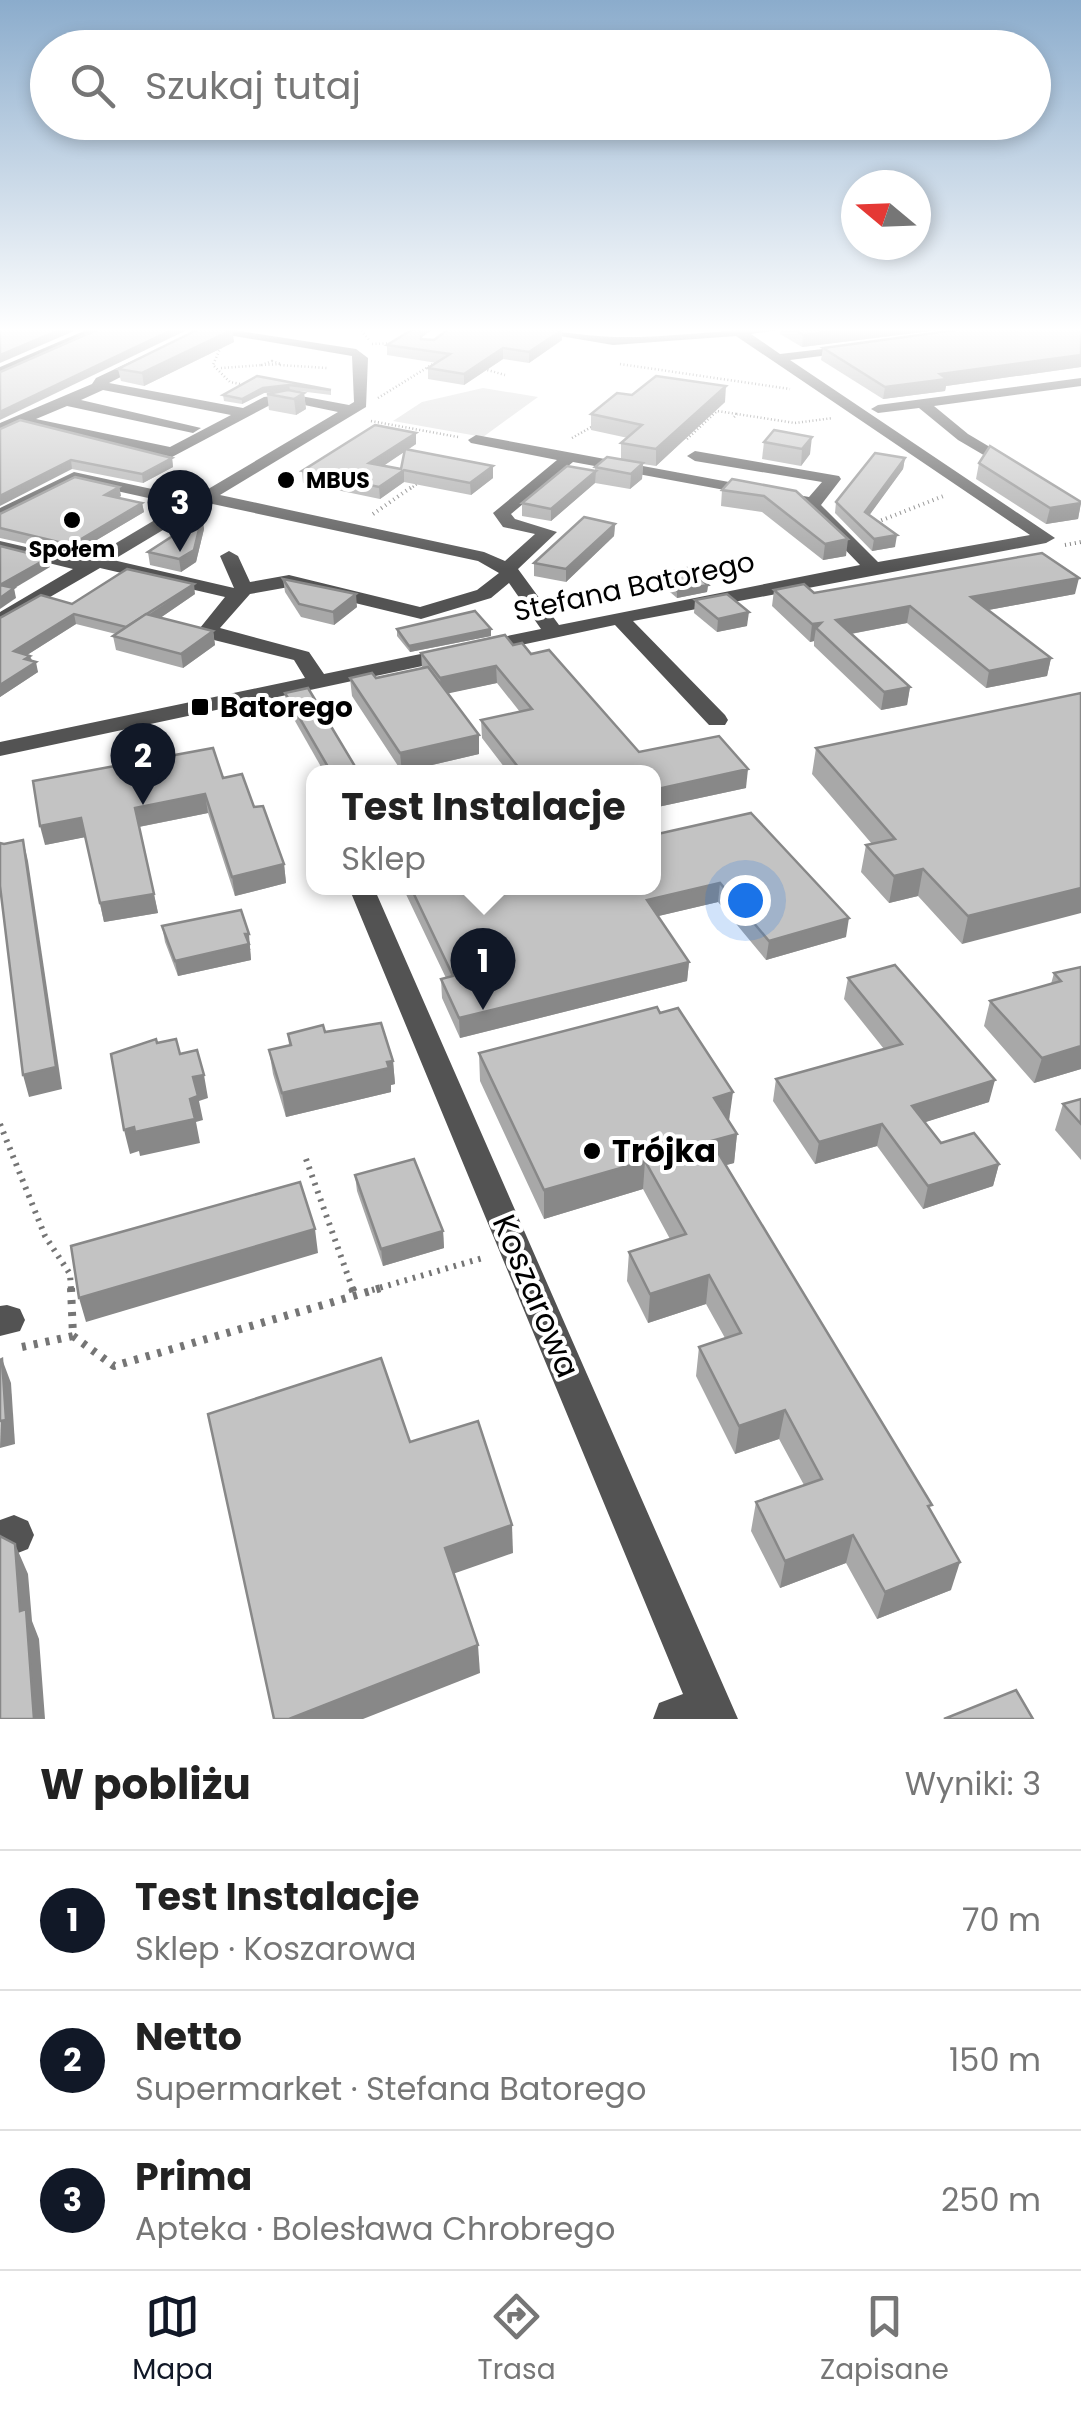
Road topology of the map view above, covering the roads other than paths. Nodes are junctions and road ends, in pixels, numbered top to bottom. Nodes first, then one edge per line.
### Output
1 (52, 408) edge
2 (96, 408) edge
3 (225, 408) edge
4 (253, 408) edge
5 (342, 408) edge
6 (864, 408) edge
7 (895, 408) edge
8 (927, 408) edge
9 (352, 410) joint
10 (246, 412) junction
11 (871, 412) junction
12 (24, 421) junction
13 (193, 428) dead end
14 (0, 429) edge
15 (476, 440) road end
16 (561, 456) junction
17 (695, 456) dead end
18 (1031, 478) edge
19 (199, 500) junction
20 (816, 509) junction
21 (0, 515) edge
22 (0, 546) edge
23 (229, 556) dead end
24 (93, 565) junction
25 (875, 570) junction
26 (509, 571) junction
27 (241, 591) junction
28 (0, 620) edge
29 (620, 620) junction
30 (555, 634) junction
31 (318, 682) junction
32 (717, 720) dead end
33 (2, 746) edge
34 (363, 895) edge
35 (700, 1714) edge

1 - 12 street
2 - 13 street
3 - 10 street
4 - 10 street
5 - 9 street
6 - 11 street
7 - 11 street
8 - 18 street
9 - 19 street
10 - 12 street
11 - 25 street, Stefana Batorego
12 - 14 street
15 - 16 street
16 - 20 street
16 - 26 street
17 - 20 street
19 - 21 street
19 - 24 street
19 - 26 street
20 - 25 street
22 - 24 street
23 - 27 street
24 - 27 street
24 - 28 street
25 - 29 street, Stefana Batorego
26 - 27 street
26 - 30 street
27 - 31 street
29 - 30 street, Stefana Batorego
29 - 32 street
30 - 31 street, Stefana Batorego
31 - 33 street, Stefana Batorego
34 - 35 street, Koszarowa

